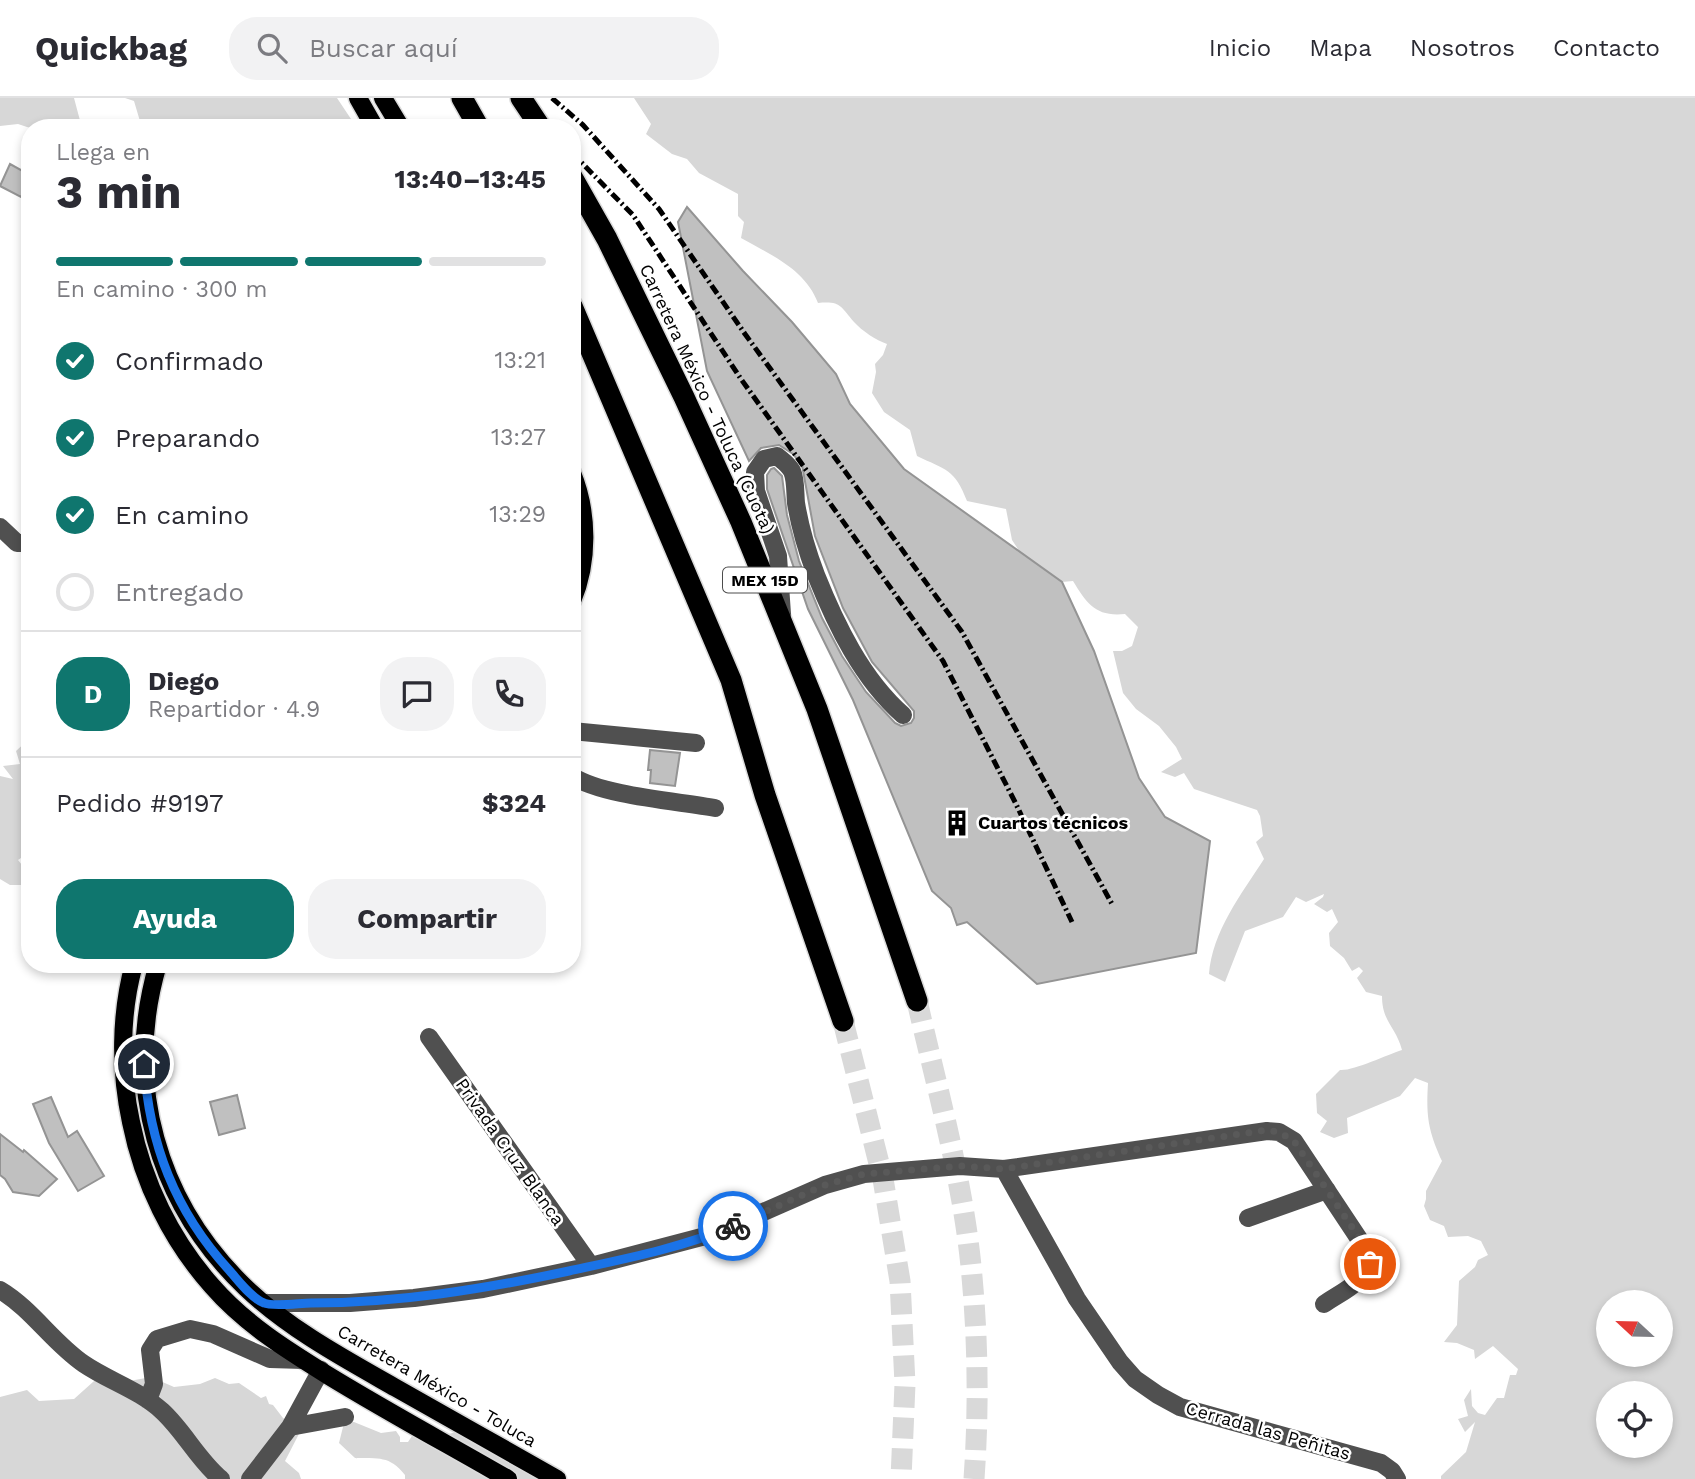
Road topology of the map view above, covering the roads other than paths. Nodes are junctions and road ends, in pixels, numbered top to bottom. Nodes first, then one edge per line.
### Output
1 (358, 98) edge
2 (383, 98) edge
3 (462, 98) edge
4 (521, 98) edge
5 (370, 119) edge
6 (396, 119) edge
7 (474, 119) edge
8 (535, 119) edge
9 (581, 193) edge
10 (581, 327) edge
11 (581, 507) edge
12 (0, 527) edge
13 (21, 543) edge
14 (581, 564) edge
15 (783, 625) junction
16 (903, 715) dead end
17 (581, 732) edge
18 (696, 743) dead end
19 (581, 780) edge
20 (715, 808) dead end
21 (132, 973) edge
22 (156, 973) edge
23 (917, 1000) tunnel mouth
24 (843, 1021) tunnel mouth
25 (429, 1037) dead end
26 (1004, 1169) junction
27 (1327, 1190) junction
28 (1248, 1218) dead end
29 (591, 1266) junction
30 (0, 1290) edge
31 (264, 1303) junction
32 (1324, 1304) dead end
33 (303, 1360) junction
34 (321, 1370) junction
35 (148, 1400) junction
36 (345, 1417) dead end
37 (290, 1427) junction
38 (221, 1479) edge
39 (250, 1479) edge
40 (508, 1479) edge
41 (557, 1479) edge
42 (1397, 1479) edge

1 - 5 main road
2 - 6 main road
3 - 7 highway
4 - 8 highway
9 - 15 highway, Carretera México - Toluca (Cuota) / MEX 15D
10 - 24 highway
11 - 14 main road
12 - 13 street
15 - 16 street
15 - 23 highway, Carretera México - Toluca (Cuota) / MEX 15D
17 - 18 street
19 - 20 street
21 - 33 main road
22 - 31 main road, Carretera México - Toluca
25 - 29 street, Privada Cruz Blanca
26 - 27 street
26 - 29 street
26 - 42 street, Cerrada las Peñitas
27 - 28 street
27 - 32 street
29 - 31 street
30 - 35 street
31 - 41 main road, Carretera México - Toluca
33 - 34 main road
33 - 35 street
34 - 37 street
34 - 40 main road
35 - 38 street
36 - 37 street
37 - 39 street

